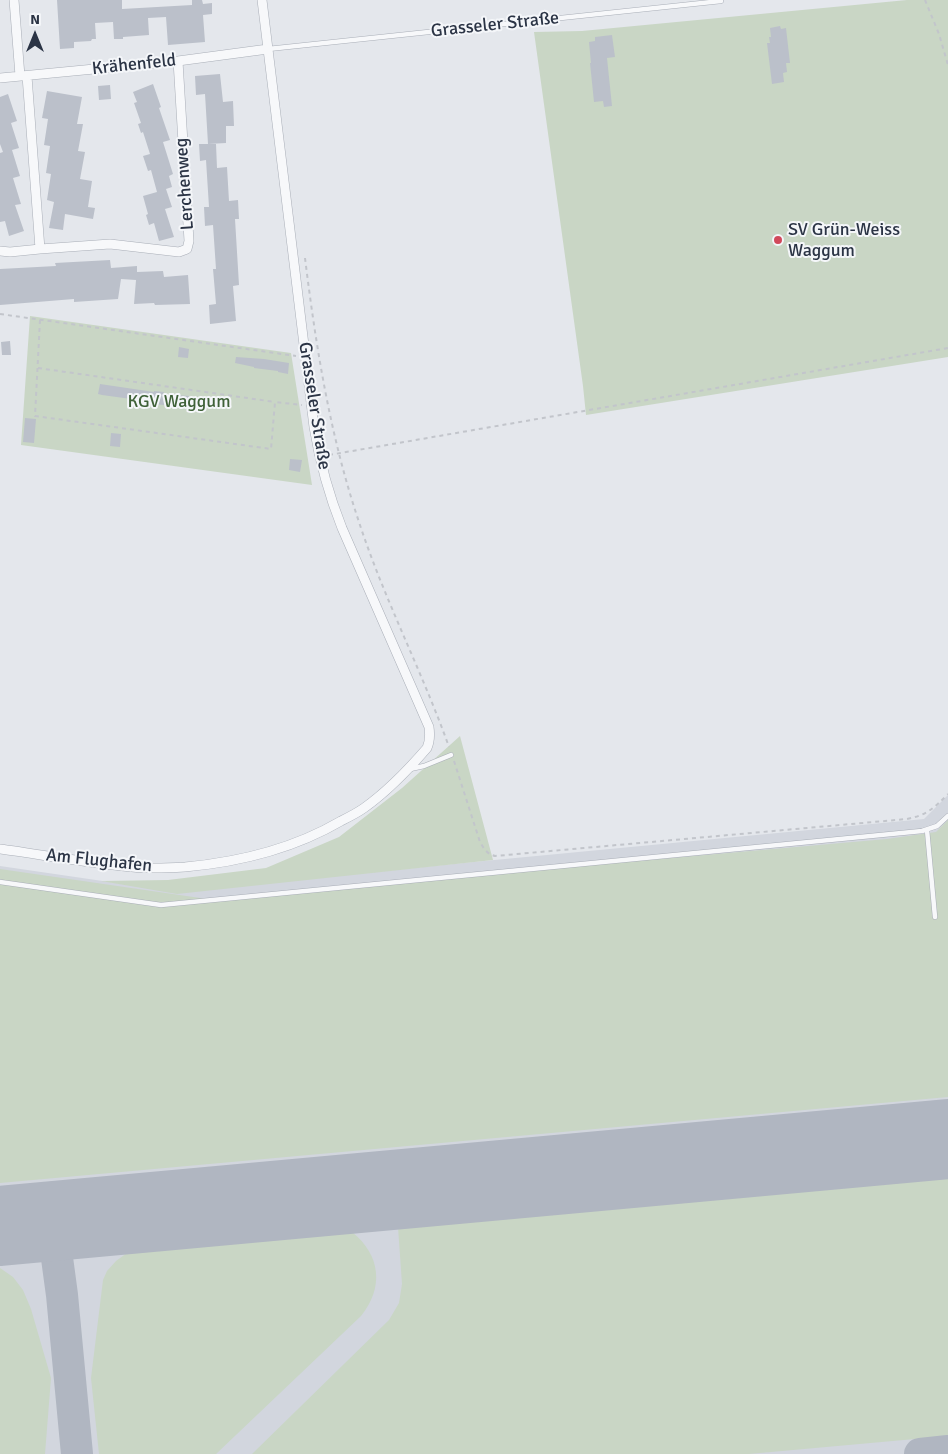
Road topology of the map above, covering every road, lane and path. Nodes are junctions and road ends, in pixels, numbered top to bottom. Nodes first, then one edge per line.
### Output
1 (14, 0) edge
2 (262, 0) edge
3 (925, 0) edge
4 (721, 1) edge
5 (268, 49) junction
6 (178, 61) junction
7 (948, 65) edge
8 (23, 76) junction
9 (0, 78) edge
10 (40, 249) junction
11 (0, 251) edge
12 (304, 253) dead end
13 (0, 314) edge
14 (40, 320) junction
15 (948, 348) edge
16 (306, 357) junction
17 (38, 368) junction
18 (275, 402) junction
19 (312, 406) junction
20 (340, 452) junction
21 (319, 456) junction
22 (429, 743) joint
23 (451, 755) junction
24 (409, 769) junction
25 (948, 794) edge
26 (948, 816) edge
27 (927, 830) junction
28 (0, 849) edge
29 (0, 882) edge
30 (935, 918) dead end

1 - 8 street
2 - 5 street, Grasseler Straße
3 - 7 path
4 - 5 lane, Grasseler Straße
5 - 6 street, Krähenfeld
5 - 16 street, Grasseler Straße
6 - 8 street, Krähenfeld
6 - 10 street, Lerchenweg
8 - 9 street, Krähenfeld
8 - 10 street
10 - 11 street, Lerchenweg
12 - 20 path
13 - 14 path
14 - 16 path
14 - 17 path
15 - 20 path
16 - 19 street, Grasseler Straße
17 - 18 path
17 - 18 path
18 - 19 path
19 - 21 street, Grasseler Straße
20 - 21 path
20 - 23 path
21 - 22 street, Grasseler Straße
22 - 24 street, Am Flughafen
23 - 24 lane
23 - 25 path
24 - 28 street, Am Flughafen
26 - 27 lane
27 - 29 lane
27 - 30 lane

